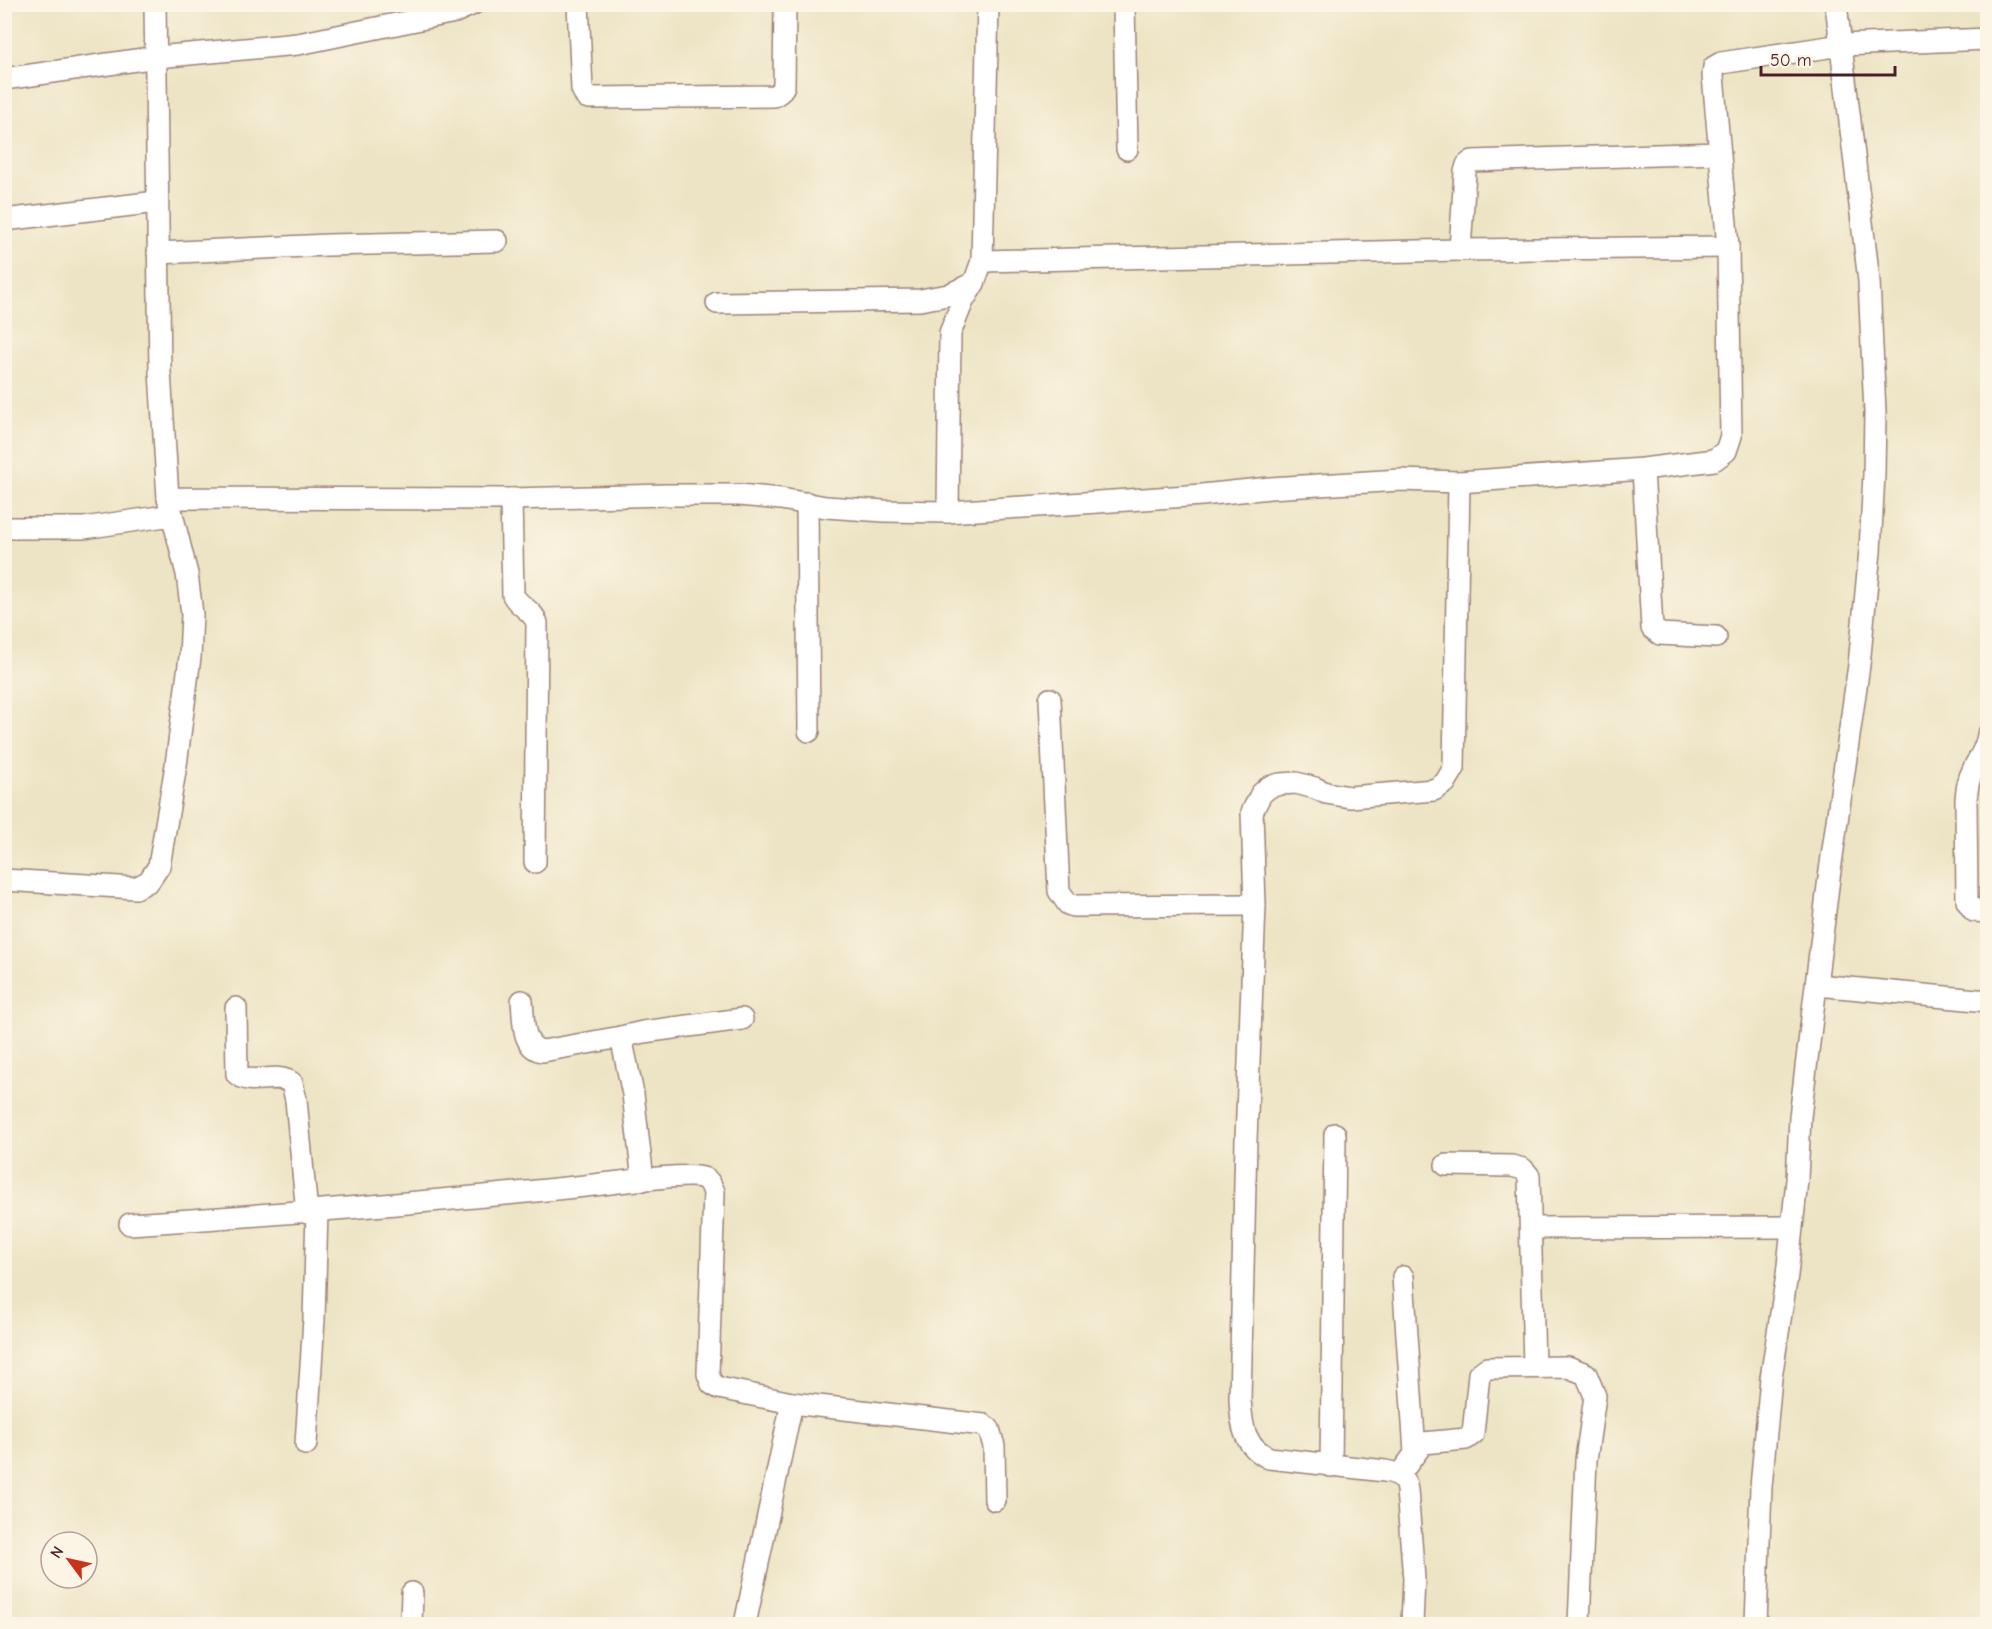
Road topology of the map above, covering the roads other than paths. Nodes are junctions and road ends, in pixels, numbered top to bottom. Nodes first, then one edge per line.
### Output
1 (155, 4) edge
2 (473, 4) edge
3 (578, 4) edge
4 (785, 4) edge
5 (988, 4) edge
6 (1124, 4) edge
7 (1836, 4) edge
8 (1988, 39) edge
9 (1842, 45) junction
10 (157, 57) junction
11 (4, 79) edge
12 (1127, 150) dead end
13 (1719, 153) junction
14 (157, 202) junction
15 (4, 220) edge
16 (497, 241) dead end
17 (1728, 247) junction
18 (1460, 250) junction
19 (158, 254) junction
20 (982, 261) junction
21 (974, 283) junction
22 (717, 303) dead end
23 (1643, 469) junction
24 (1459, 482) junction
25 (512, 499) junction
26 (807, 504) junction
27 (170, 506) junction
28 (948, 512) junction
29 (4, 528) edge
30 (1716, 637) dead end
31 (1050, 699) dead end
32 (809, 731) dead end
33 (1988, 735) edge
34 (536, 862) dead end
35 (4, 880) edge
36 (1255, 905) junction
37 (1988, 912) edge
38 (1817, 985) junction
39 (522, 1000) dead end
40 (1988, 1001) edge
41 (236, 1008) dead end
42 (742, 1019) dead end
43 (621, 1037) junction
44 (1335, 1134) dead end
45 (1446, 1165) dead end
46 (643, 1180) junction
47 (312, 1212) junction
48 (130, 1224) dead end
49 (1791, 1227) junction
50 (1531, 1228) junction
51 (1403, 1277) dead end
52 (1534, 1366) junction
53 (792, 1403) junction
54 (306, 1444) dead end
55 (1415, 1452) junction
56 (1331, 1466) junction
57 (1400, 1474) junction
58 (995, 1500) dead end
59 (412, 1593) dead end
60 (411, 1624) edge
61 (745, 1624) edge
62 (1412, 1624) edge
63 (1579, 1624) edge
64 (1756, 1624) edge

1 - 10 street
2 - 10 street
3 - 4 street
5 - 20 street
6 - 12 street
7 - 9 street
8 - 9 street
9 - 13 street
9 - 38 street
10 - 11 street
10 - 14 street
13 - 17 street
13 - 18 street
14 - 15 street
14 - 19 street
16 - 19 street
17 - 18 street
17 - 23 street
18 - 20 street
19 - 27 street
20 - 21 street
21 - 22 street
21 - 28 street
23 - 24 street
23 - 30 street
24 - 28 street
24 - 36 street
25 - 26 street
25 - 27 street
25 - 34 street
26 - 28 street
26 - 32 street
27 - 29 street
27 - 35 street
31 - 36 street
33 - 37 street
36 - 56 street
38 - 40 street
38 - 49 street
39 - 43 street
41 - 47 street
42 - 43 street
43 - 46 street
44 - 56 street
45 - 50 street
46 - 47 street
46 - 53 street
47 - 48 street
47 - 54 street
49 - 50 street
49 - 64 street
50 - 52 street
51 - 55 street
52 - 55 street
52 - 63 street
53 - 58 street
53 - 61 street
55 - 57 street
56 - 57 street
57 - 62 street
59 - 60 street

